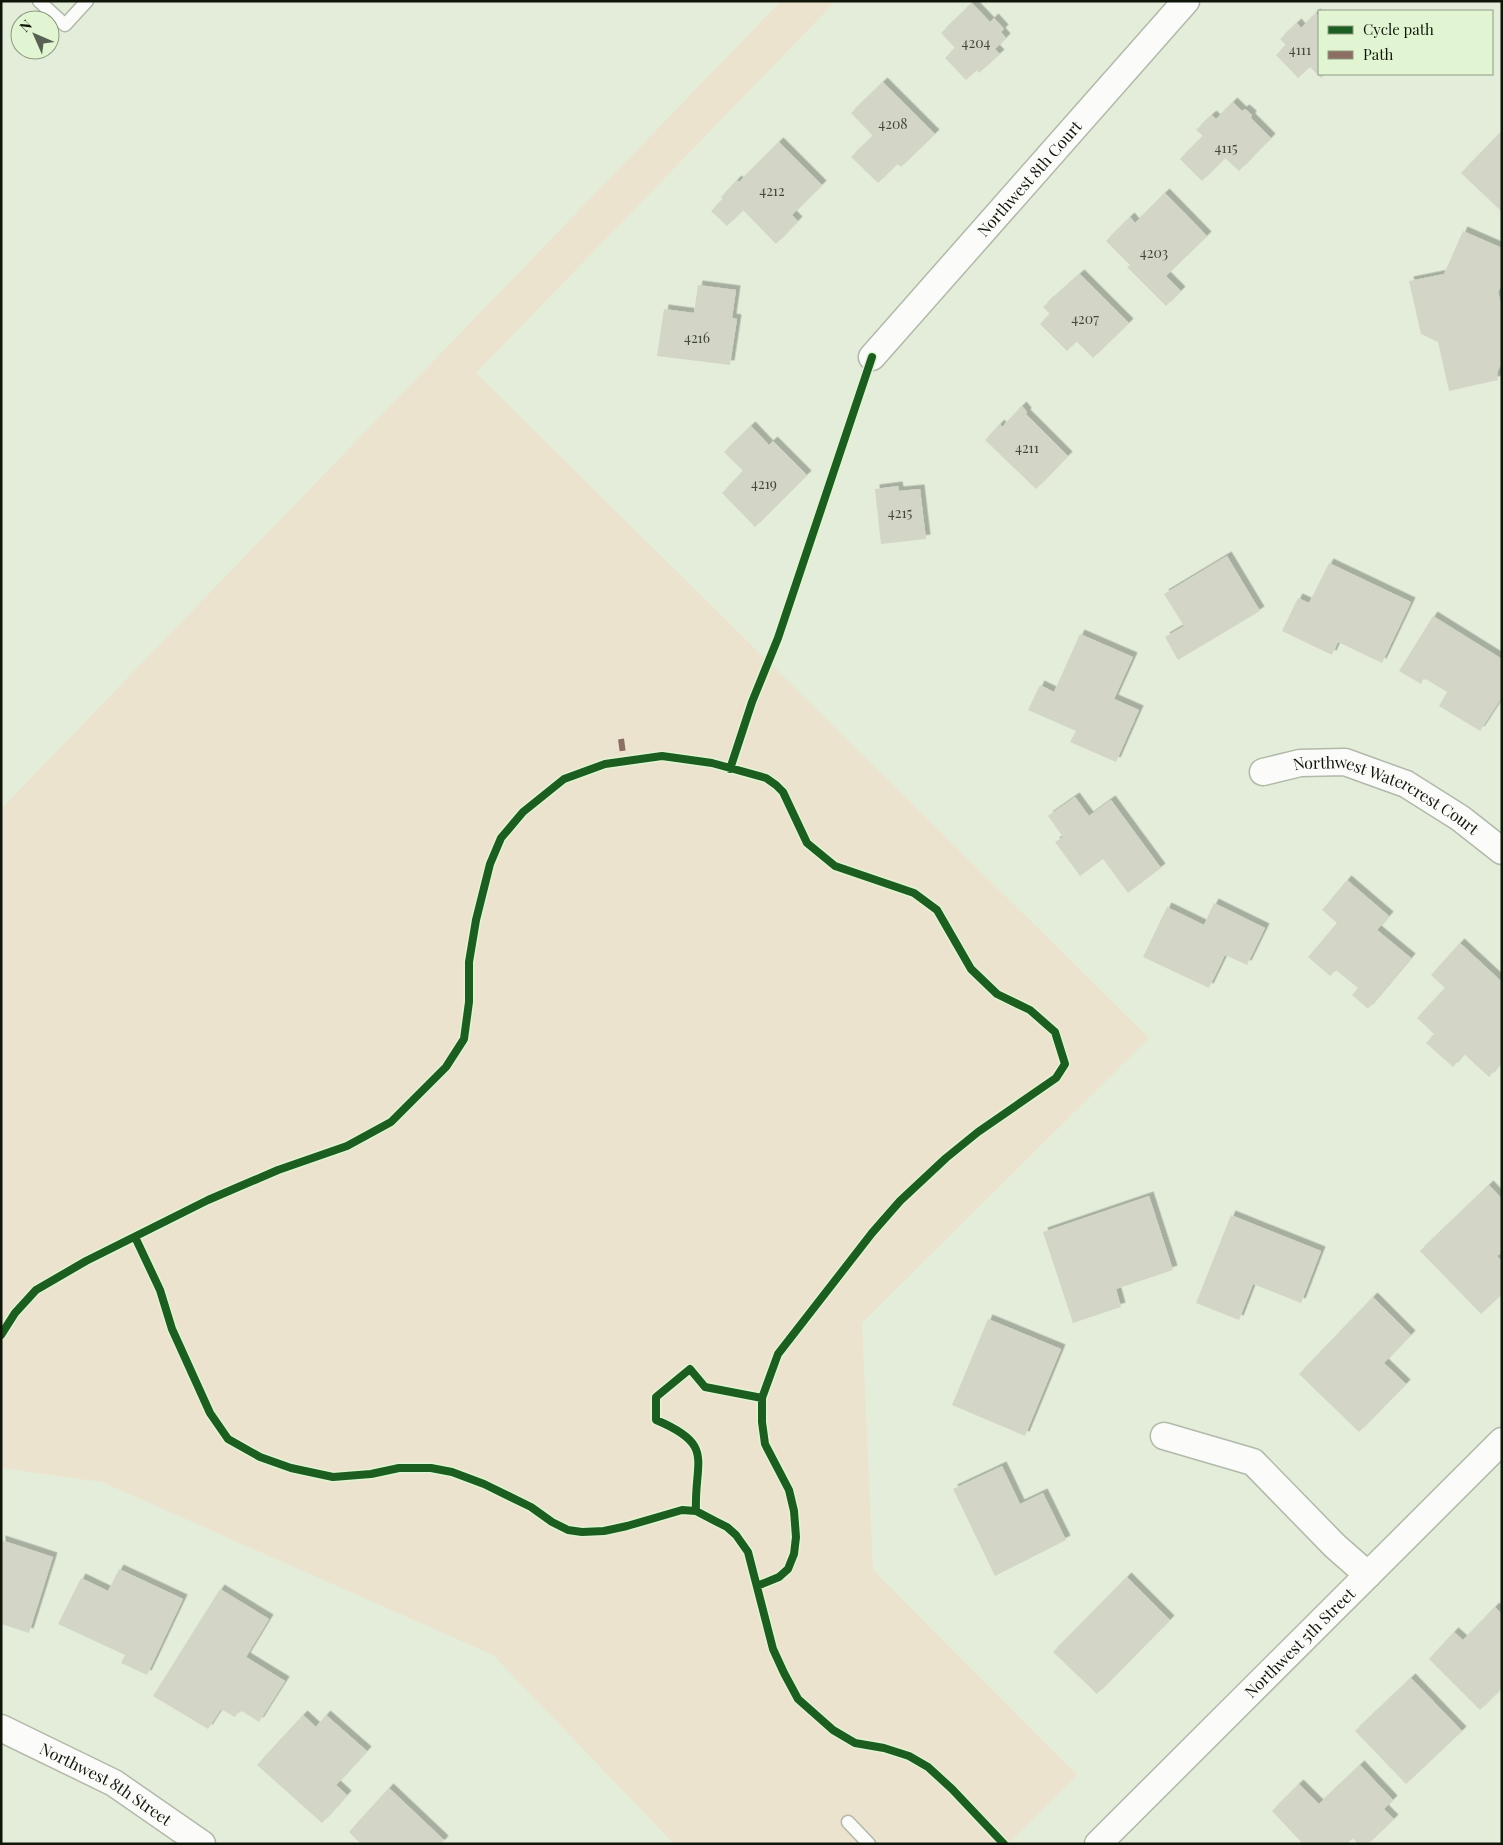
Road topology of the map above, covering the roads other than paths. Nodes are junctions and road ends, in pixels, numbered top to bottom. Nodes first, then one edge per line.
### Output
1 (39, 1) edge
2 (87, 1) edge
3 (1186, 1) edge
4 (872, 357) dead end
5 (1263, 772) dead end
6 (1502, 851) edge
7 (1164, 1436) dead end
8 (1502, 1441) edge
9 (1368, 1575) junction
10 (3, 1730) edge
11 (848, 1822) dead end
12 (202, 1844) edge
13 (869, 1844) edge
14 (1098, 1844) edge

1 - 2 lane
3 - 4 street, Northwest 8th Court
5 - 6 street, Northwest Watercrest Court
7 - 9 street
8 - 9 street, Northwest 5th Street
9 - 14 street, Northwest 5th Street
10 - 12 street, Northwest 8th Street
11 - 13 lane

